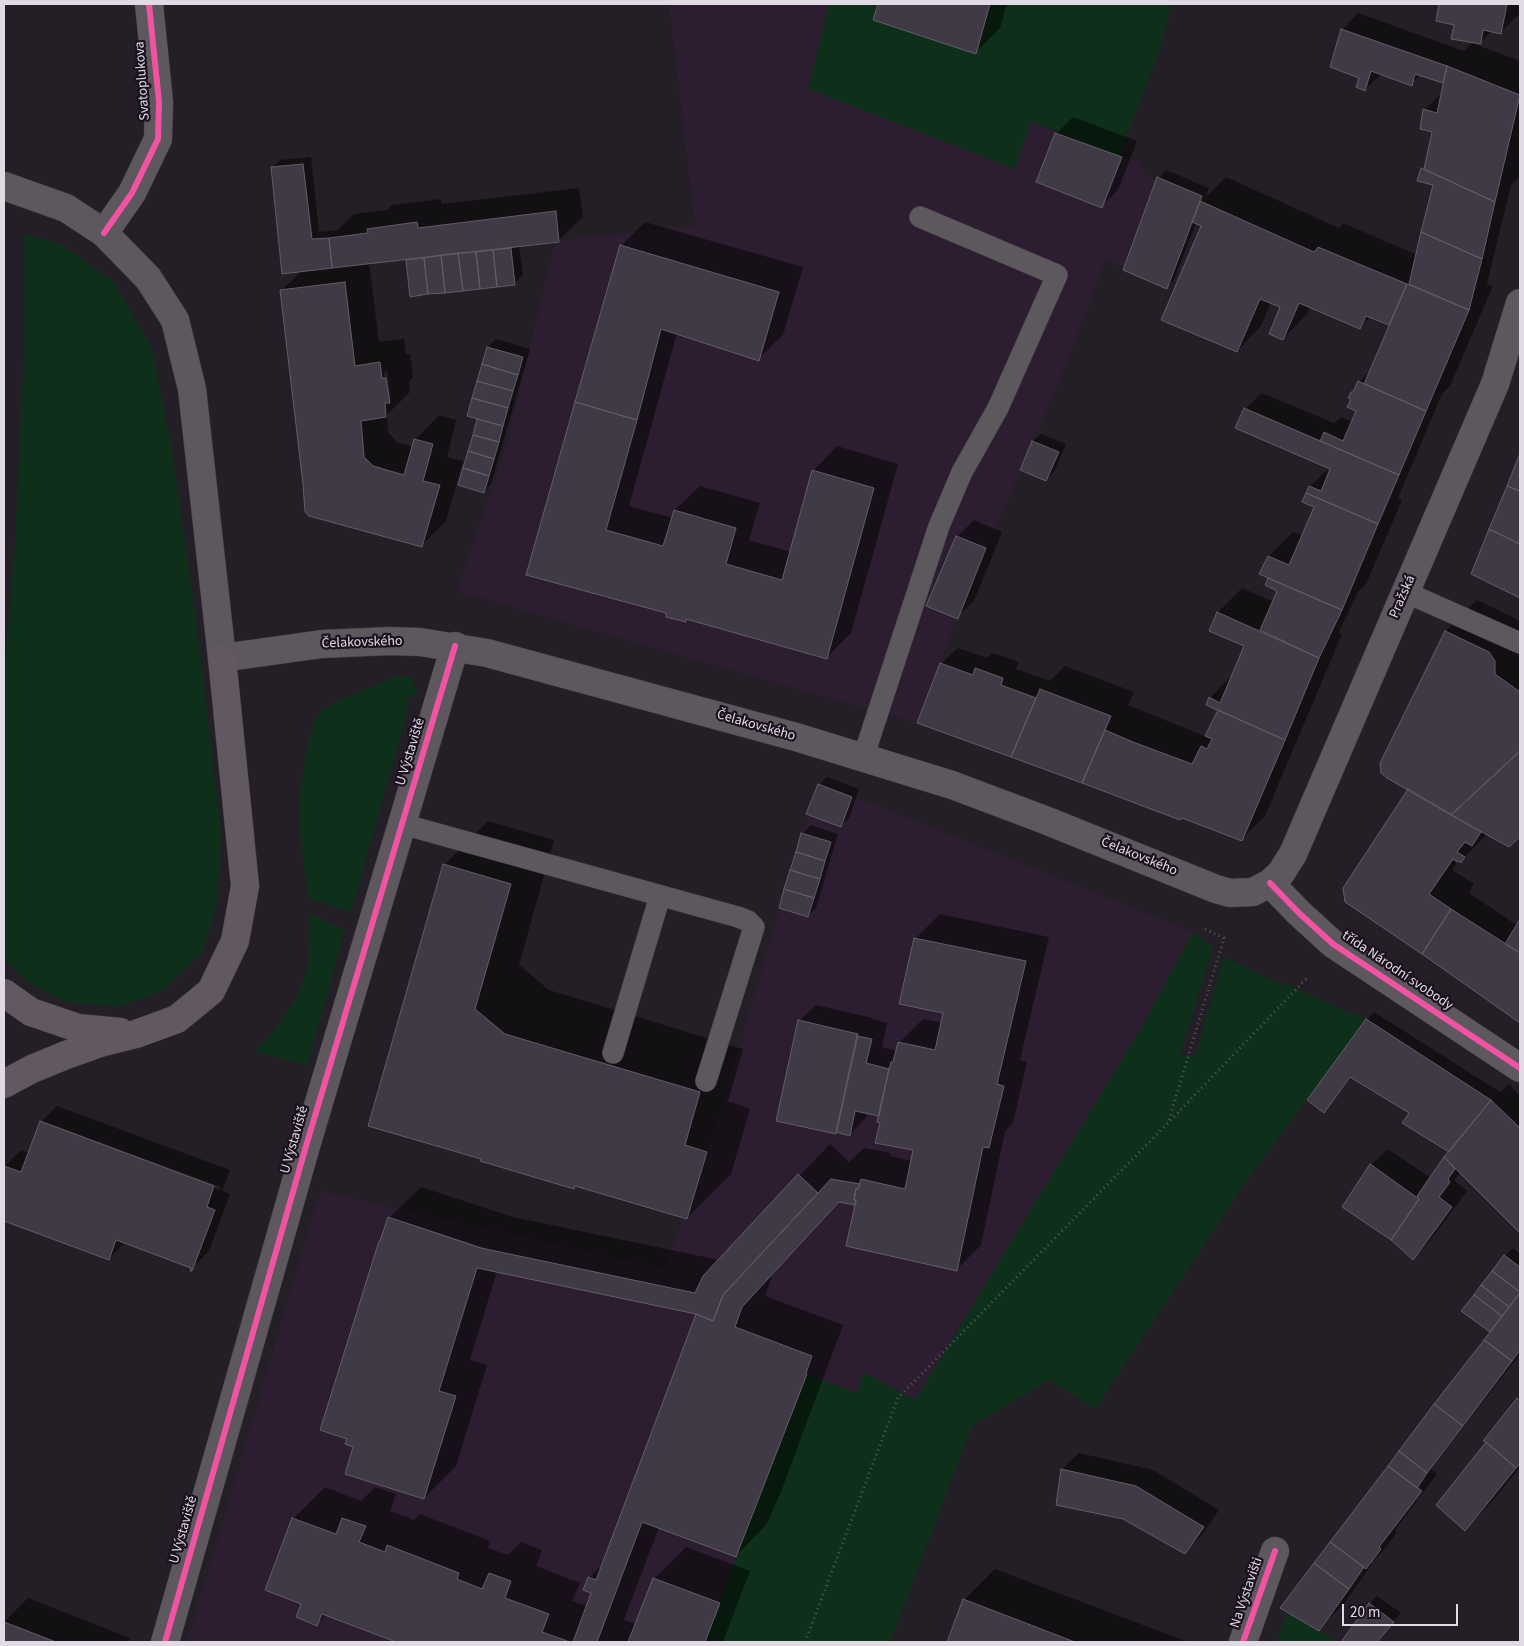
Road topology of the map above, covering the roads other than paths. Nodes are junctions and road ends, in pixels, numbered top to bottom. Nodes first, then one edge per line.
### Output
1 (149, 4) edge
2 (4, 186) edge
3 (920, 217) dead end
4 (104, 232) junction
5 (1520, 303) edge
6 (1405, 592) junction
7 (1520, 643) edge
8 (456, 646) junction
9 (222, 658) junction
10 (863, 758) junction
11 (402, 824) junction
12 (1270, 883) junction
13 (660, 896) junction
14 (4, 993) edge
15 (136, 1034) junction
16 (613, 1052) dead end
17 (1520, 1068) edge
18 (706, 1082) dead end
19 (4, 1084) edge
20 (1275, 1551) dead end
21 (165, 1642) edge
22 (1244, 1642) edge

1 - 4 main road, Svatoplukova
2 - 4 main road
3 - 10 lane
4 - 9 main road
5 - 6 main road, Pražská
6 - 7 lane
6 - 12 main road, Pražská
8 - 9 main road, Čelakovského
8 - 10 main road, Čelakovského
8 - 11 main road, U Výstaviště
9 - 15 highway
10 - 12 main road, Čelakovského
11 - 13 lane
11 - 21 main road, U Výstaviště
12 - 17 main road, třída Národní svobody
13 - 16 lane
13 - 18 lane
14 - 15 highway
15 - 19 highway
20 - 22 main road, Na Výstavišti

